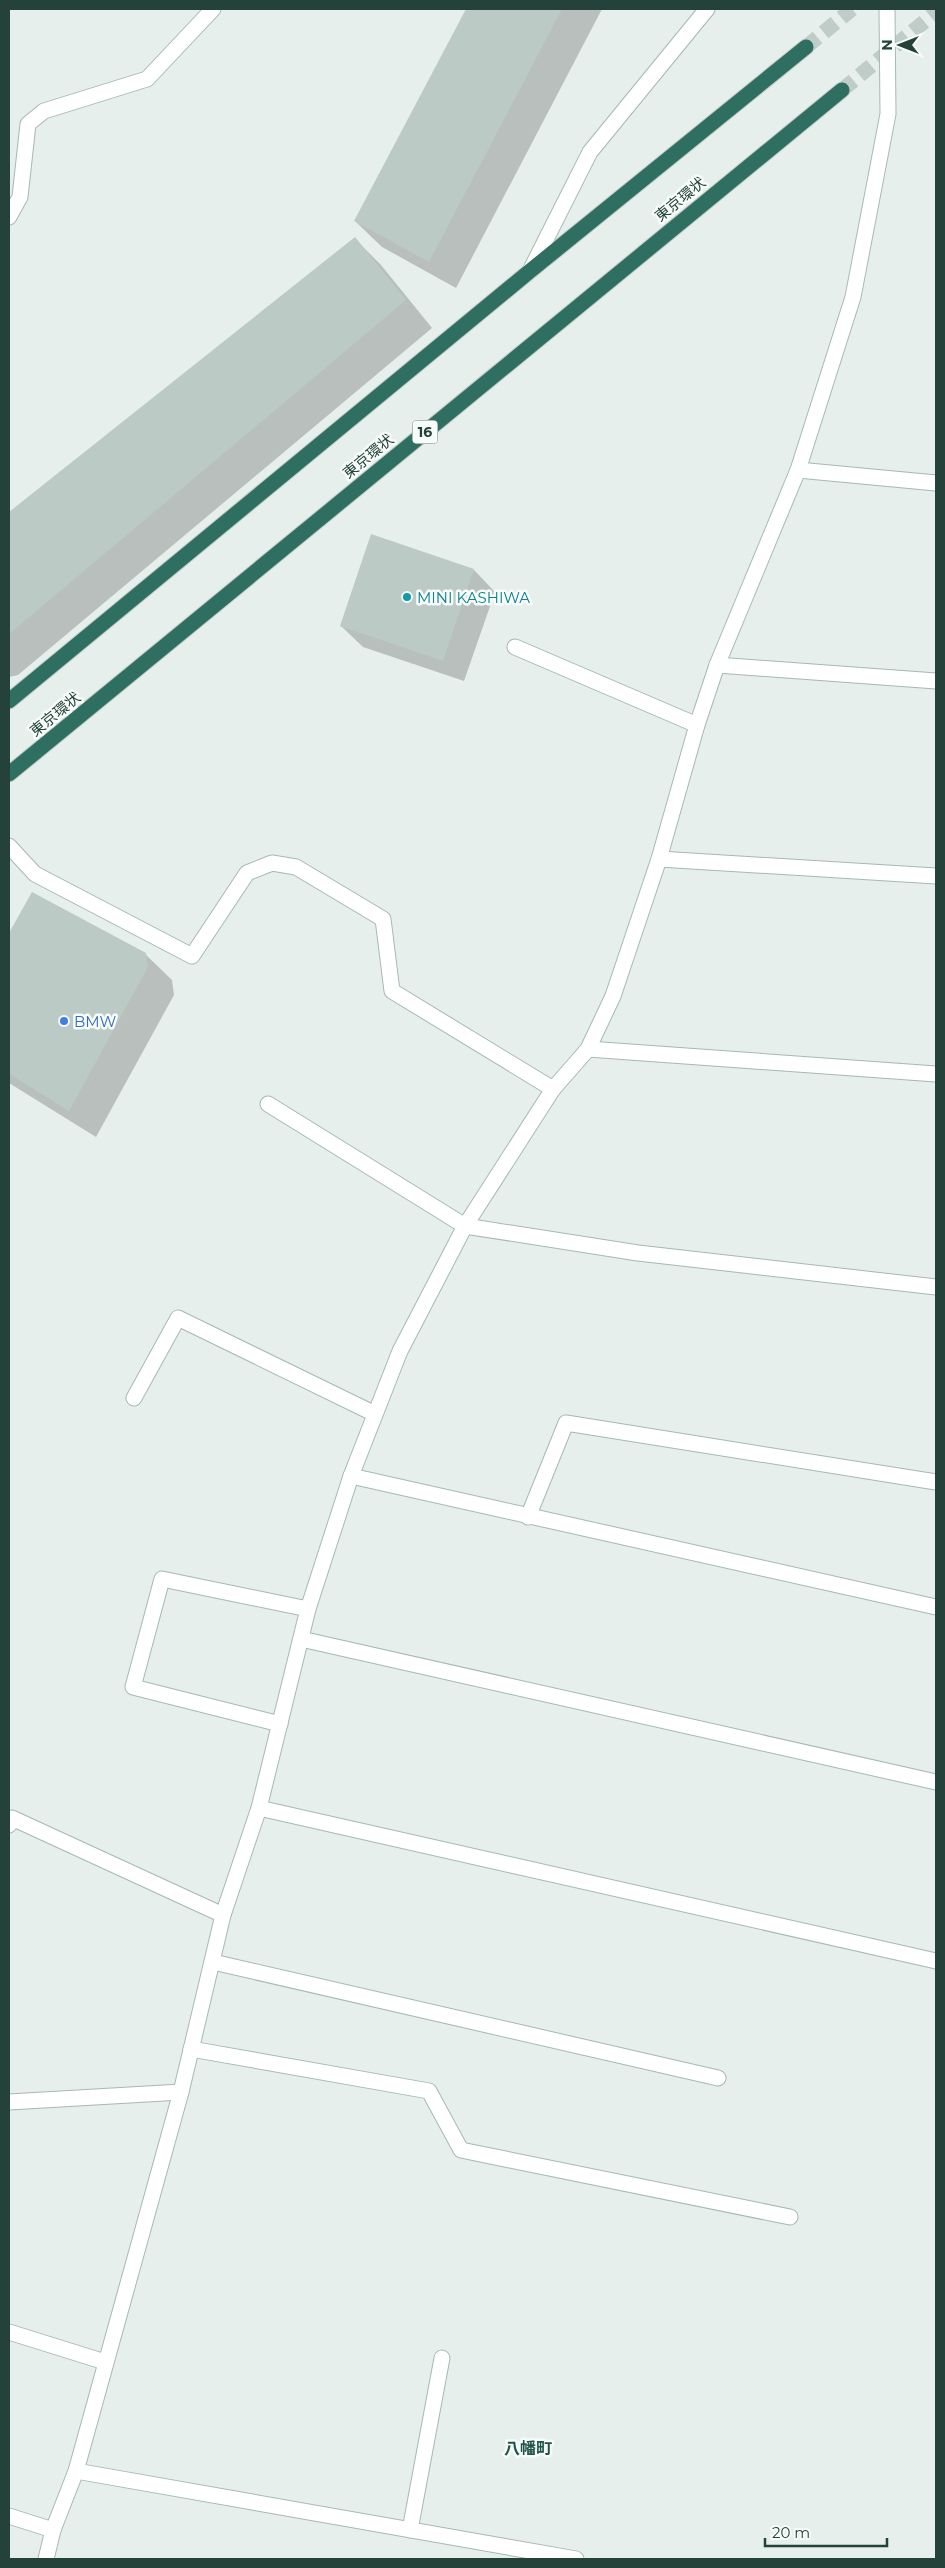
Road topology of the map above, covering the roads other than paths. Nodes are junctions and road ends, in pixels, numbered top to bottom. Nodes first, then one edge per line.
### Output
1 (212, 9) edge
2 (707, 9) edge
3 (887, 9) edge
4 (806, 47) tunnel mouth
5 (842, 90) tunnel mouth
6 (9, 217) edge
7 (530, 271) junction
8 (798, 470) junction
9 (936, 483) edge
10 (515, 647) dead end
11 (717, 664) junction
12 (936, 680) edge
13 (9, 701) edge
14 (696, 725) junction
15 (9, 774) edge
16 (9, 846) edge
17 (659, 859) junction
18 (936, 876) edge
19 (588, 1049) junction
20 (936, 1074) edge
21 (553, 1089) junction
22 (268, 1104) dead end
23 (466, 1226) junction
24 (936, 1287) edge
25 (134, 1398) dead end
26 (375, 1414) junction
27 (351, 1476) junction
28 (936, 1482) edge
29 (528, 1518) junction
30 (936, 1607) edge
31 (308, 1609) junction
32 (301, 1639) junction
33 (280, 1724) junction
34 (936, 1782) edge
35 (259, 1808) junction
36 (9, 1825) edge
37 (224, 1915) junction
38 (213, 1962) junction
39 (936, 1962) edge
40 (191, 2049) junction
41 (718, 2078) dead end
42 (181, 2092) junction
43 (9, 2102) edge
44 (790, 2217) dead end
45 (9, 2332) edge
46 (442, 2358) dead end
47 (105, 2362) junction
48 (76, 2471) junction
49 (9, 2516) edge
50 (53, 2530) junction
51 (410, 2530) junction
52 (46, 2559) edge
53 (576, 2559) edge

1 - 6 street
2 - 7 street
3 - 8 street
4 - 7 highway
5 - 15 highway, 東京環状 / 16
7 - 13 highway
8 - 9 street
8 - 11 street
10 - 14 street
11 - 12 street
11 - 14 street
14 - 17 street
16 - 21 street
17 - 18 street
17 - 19 street
19 - 20 street
19 - 21 street
21 - 23 street
22 - 23 street
23 - 24 street
23 - 26 street
25 - 26 street
26 - 27 street
27 - 29 street
27 - 31 street
28 - 29 street
29 - 30 street
31 - 32 street
31 - 33 street
32 - 33 street
32 - 34 street
33 - 35 street
35 - 37 street
35 - 39 street
36 - 37 street
37 - 38 street
38 - 40 street
38 - 41 street
40 - 42 street
40 - 44 street
42 - 43 street
42 - 47 street
45 - 47 street
46 - 51 street
47 - 48 street
48 - 50 street
48 - 51 street
49 - 50 street
50 - 52 street
51 - 53 street

